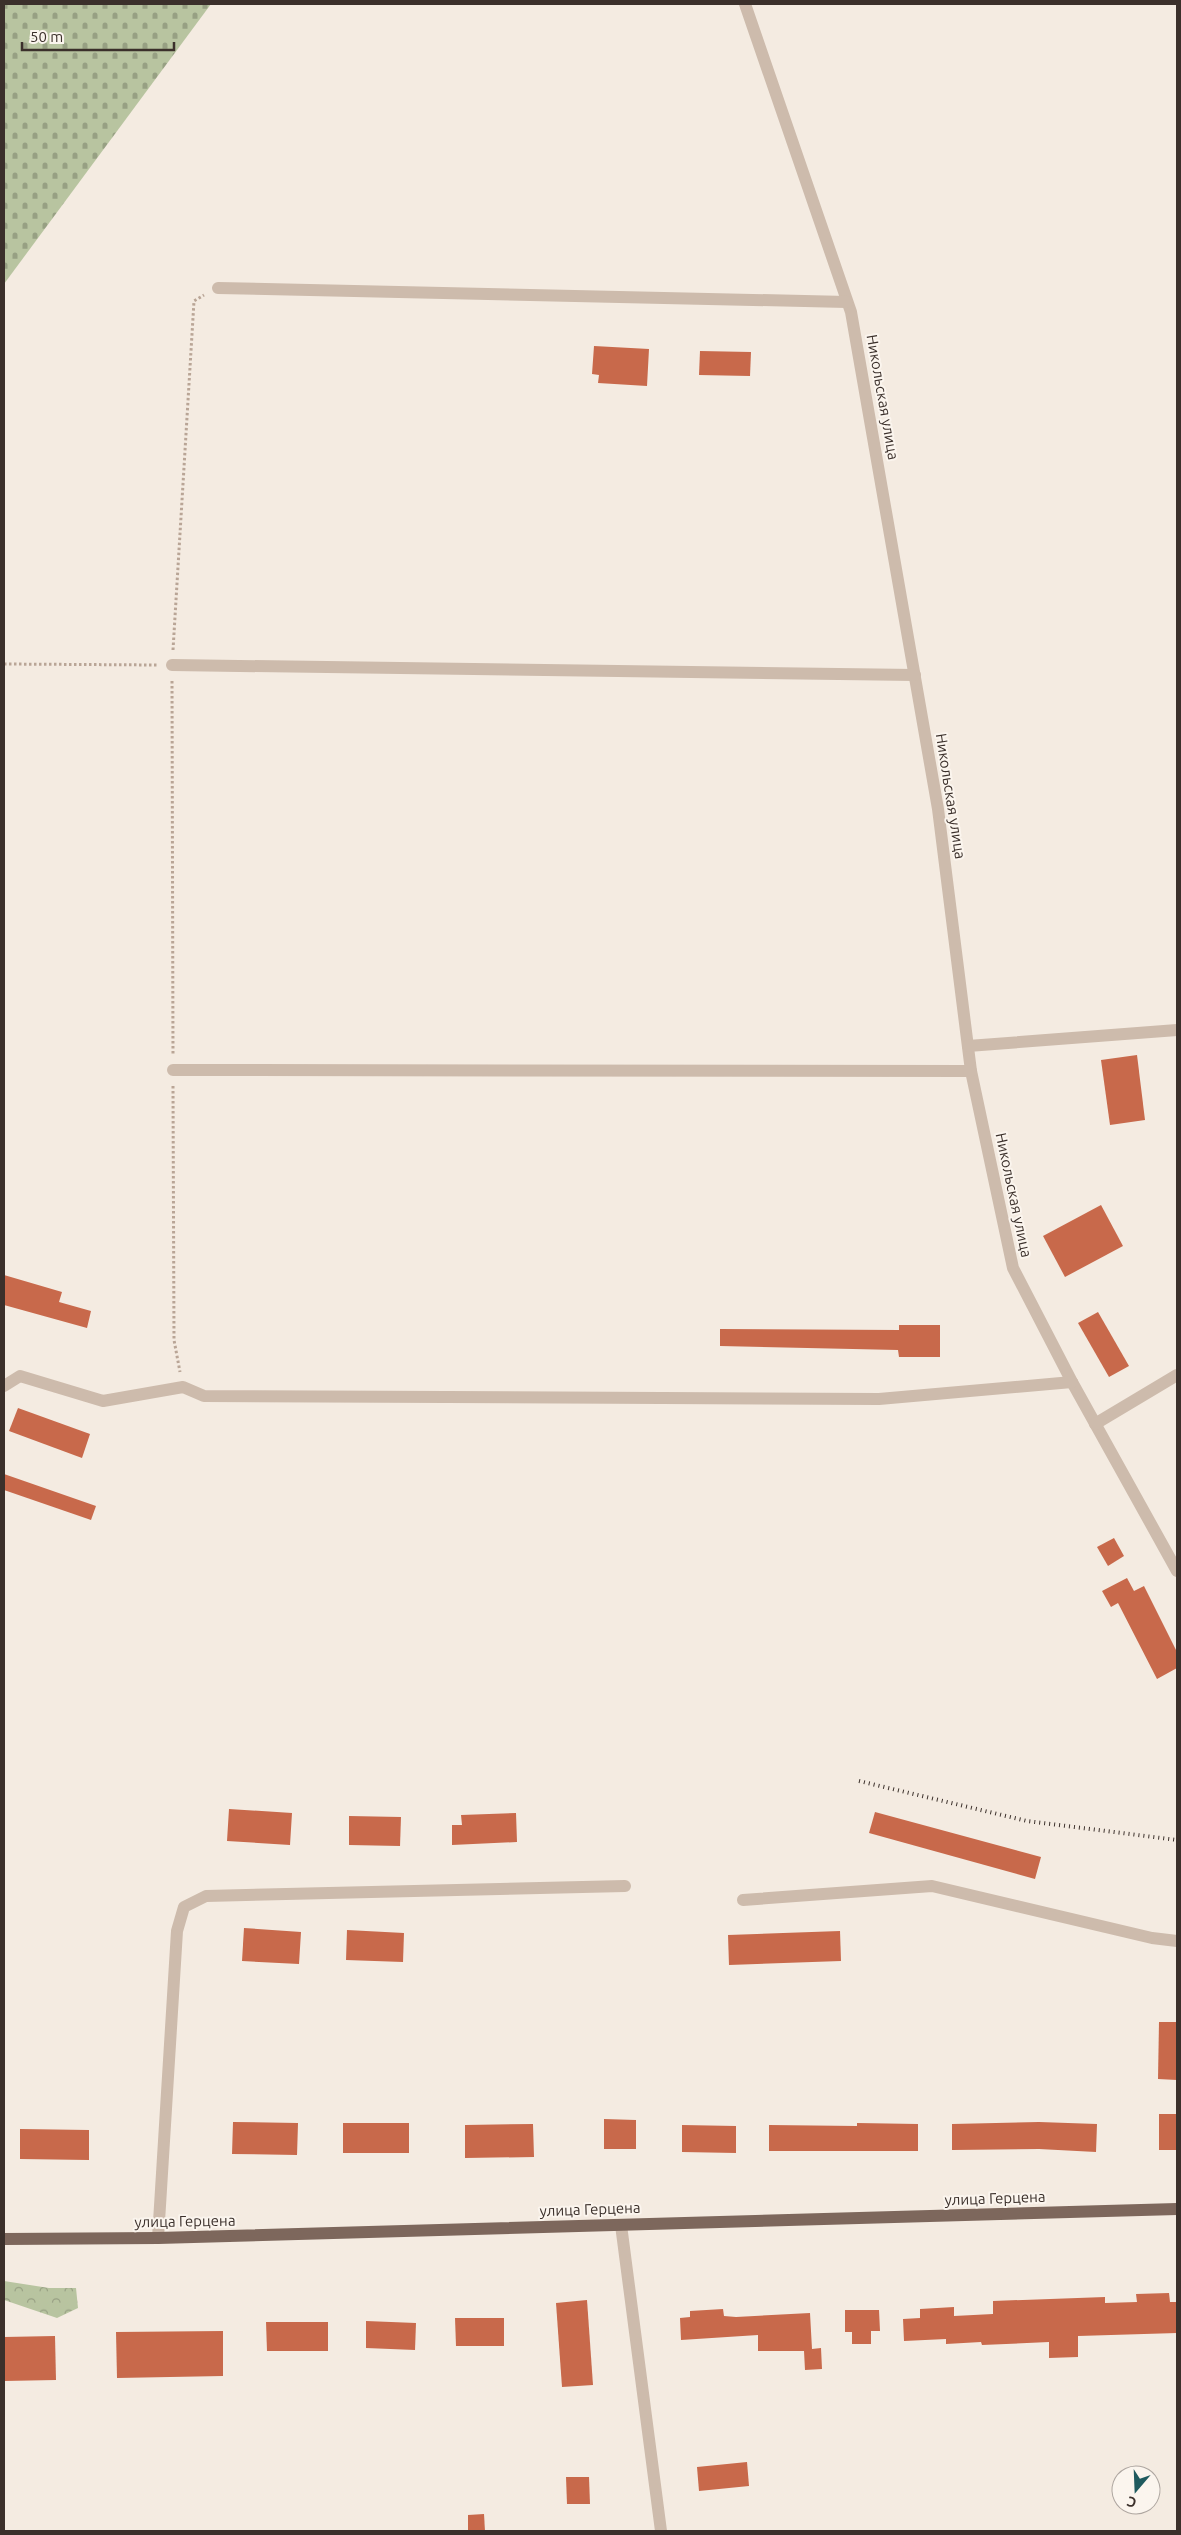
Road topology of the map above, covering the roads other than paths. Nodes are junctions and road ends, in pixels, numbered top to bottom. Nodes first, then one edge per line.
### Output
1 (745, 4) edge
2 (218, 288) road end
3 (848, 302) junction
4 (172, 665) road end
5 (915, 675) junction
6 (1177, 1030) edge
7 (968, 1046) junction
8 (173, 1070) road end
9 (971, 1071) junction
10 (1177, 1375) edge
11 (1072, 1382) junction
12 (4, 1386) edge
13 (1096, 1424) junction
14 (1177, 1571) edge
15 (626, 1886) dead end
16 (743, 1900) dead end
17 (1177, 1941) edge
18 (1177, 2209) edge
19 (621, 2225) junction
20 (158, 2238) junction
21 (4, 2239) edge
22 (661, 2531) edge

1 - 3 street, Никольская улица
2 - 3 street
3 - 5 street, Никольская улица
4 - 5 street
5 - 7 street, Никольская улица
6 - 7 street
7 - 9 street, Никольская улица
8 - 9 street
9 - 11 street, Никольская улица
10 - 13 street
11 - 12 street
11 - 13 street, Никольская улица
13 - 14 street, Никольская улица
15 - 20 street
16 - 17 street
18 - 19 main road, улица Герцена
19 - 20 main road, улица Герцена
19 - 22 street
20 - 21 main road, улица Герцена

